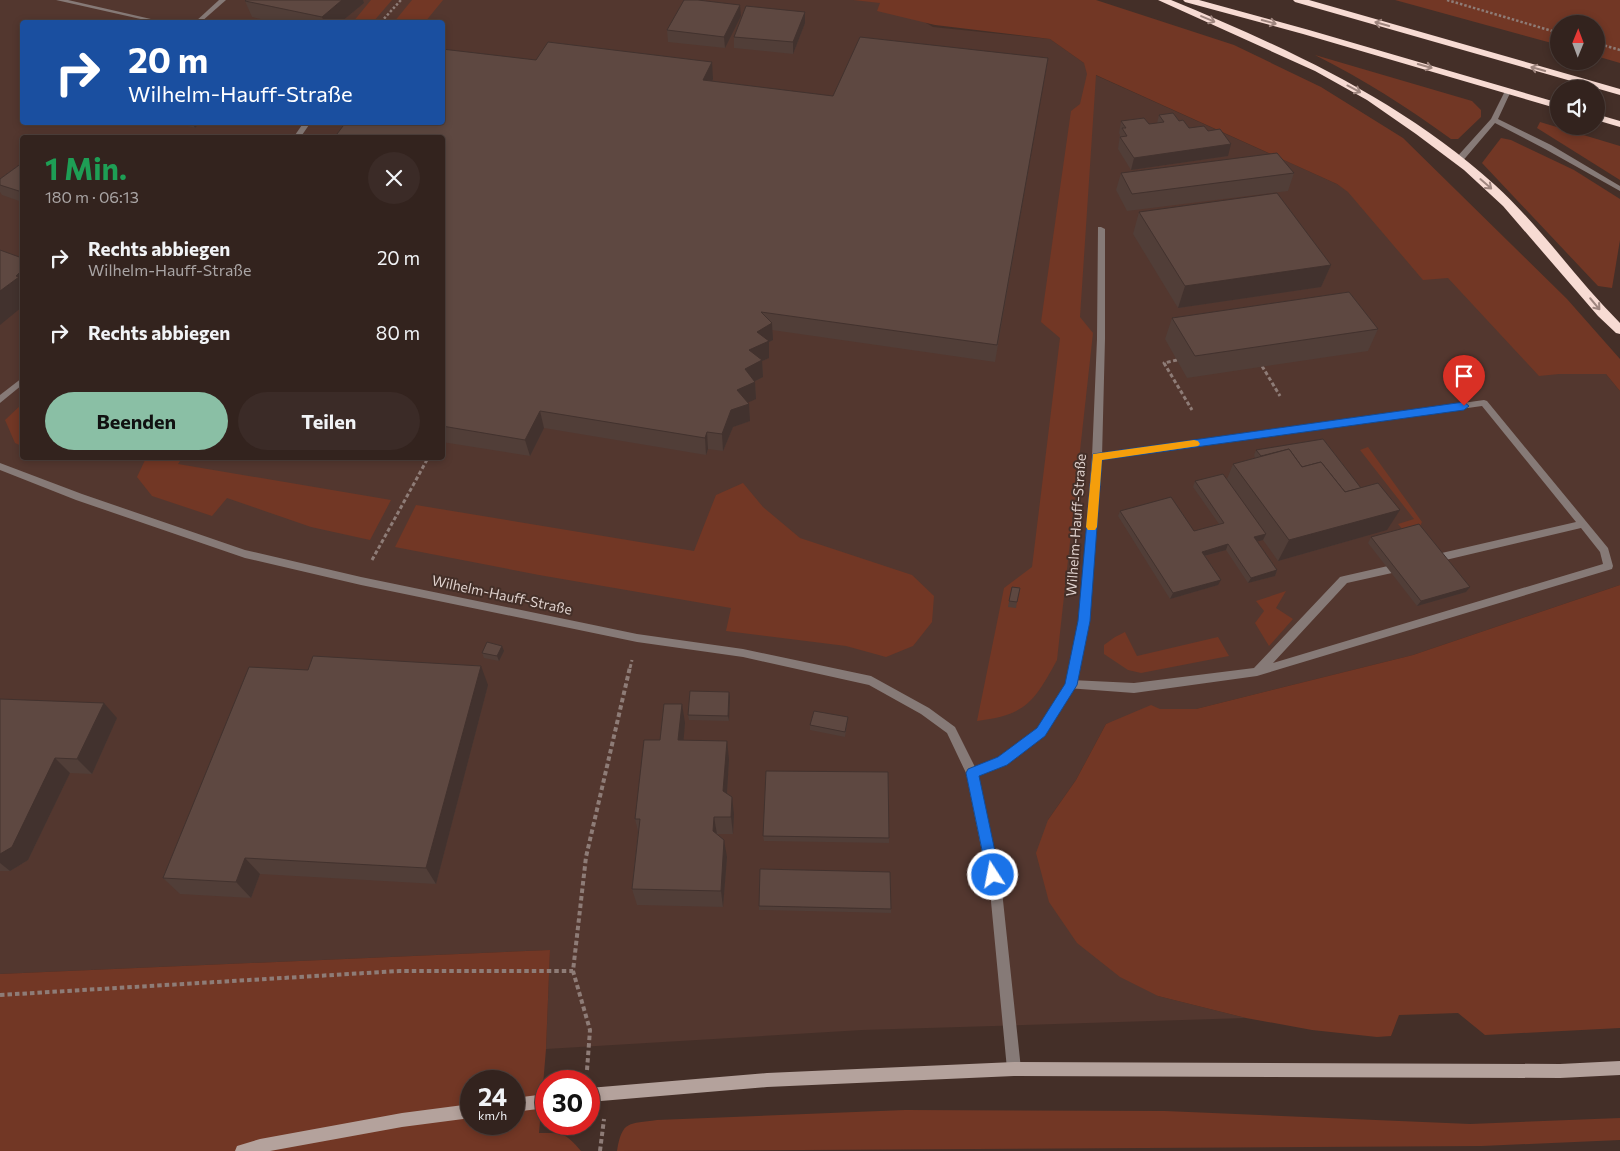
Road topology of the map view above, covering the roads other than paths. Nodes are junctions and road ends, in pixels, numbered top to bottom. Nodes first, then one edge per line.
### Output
1 (59, 0) edge
2 (223, 0) edge
3 (1163, 0) edge
4 (1188, 0) edge
5 (1298, 0) edge
6 (152, 20) edge
7 (200, 20) edge
8 (1508, 91) junction
9 (1620, 92) edge
10 (1550, 103) edge
11 (1494, 120) junction
12 (1605, 120) edge
13 (1620, 124) edge
14 (1458, 161) junction
15 (1620, 189) edge
16 (1101, 229) dead end
17 (1620, 330) edge
18 (20, 383) edge
19 (0, 400) edge
20 (1097, 457) junction
21 (0, 466) edge
22 (1583, 524) junction
23 (1256, 672) junction
24 (1071, 685) junction
25 (972, 773) junction
26 (1620, 1068) edge
27 (1014, 1069) junction
28 (600, 1095) edge
29 (460, 1112) edge
30 (242, 1151) edge

1 - 6 street
2 - 7 street
3 -> 14 highway
4 -> 8 highway
9 -> 5 highway
8 - 10 highway
8 - 11 street
11 - 14 street
11 - 15 street
12 - 13 highway
14 -> 17 highway
16 - 20 street, Wilhelm-Hauff-Straße
18 - 19 street
20 - 22 street
20 - 24 street, Wilhelm-Hauff-Straße
21 - 25 street, Wilhelm-Hauff-Straße
22 - 23 street
22 - 23 street
23 - 24 street
24 - 25 street, Wilhelm-Hauff-Straße
25 - 27 street, Wilhelm-Hauff-Straße
26 - 27 main road
27 - 28 main road
29 - 30 main road

